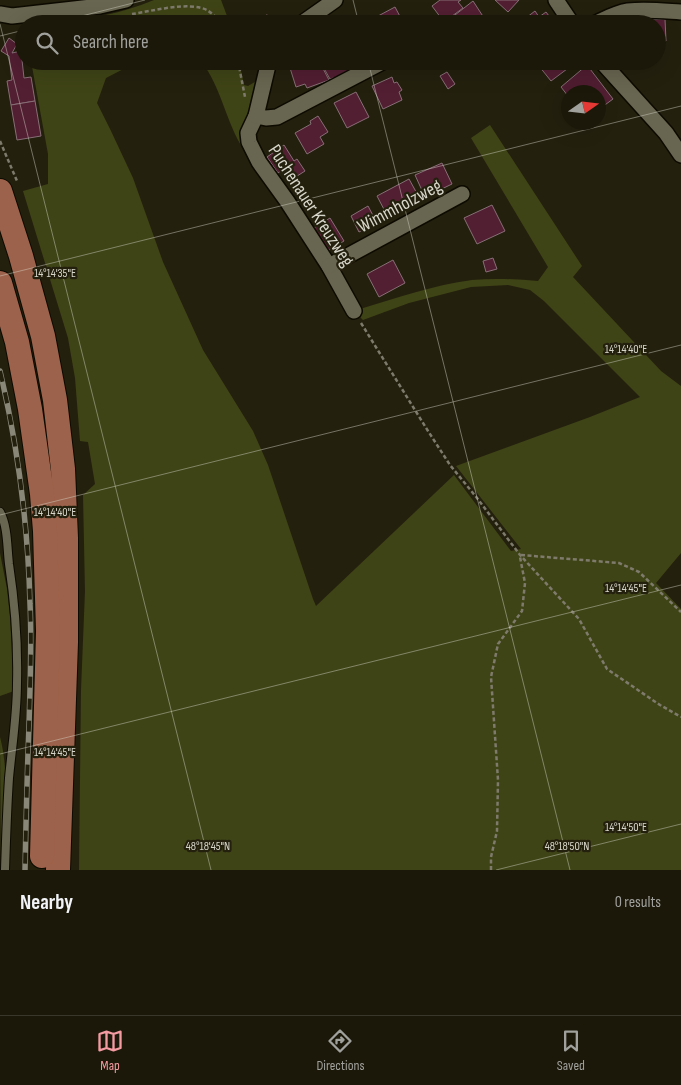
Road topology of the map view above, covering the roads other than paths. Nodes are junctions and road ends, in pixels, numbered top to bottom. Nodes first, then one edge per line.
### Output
1 (335, 0) edge
2 (556, 0) edge
3 (99, 3) edge
4 (125, 8) edge
5 (681, 12) edge
6 (6, 15) edge
7 (314, 15) edge
8 (566, 15) edge
9 (613, 15) edge
10 (0, 26) edge
11 (267, 70) edge
12 (367, 70) edge
13 (609, 70) edge
14 (254, 119) junction
15 (681, 155) edge
16 (0, 191) edge
17 (462, 194) dead end
18 (329, 266) junction
19 (0, 283) edge
20 (354, 311) road end
21 (0, 512) edge
22 (5, 870) edge
23 (42, 870) edge
24 (58, 870) edge

1 - 7 street
2 - 8 street
3 - 4 street
3 - 6 street
5 - 9 street
6 - 10 street
11 - 14 street, Puchenauer Kreuzweg
12 - 14 street
13 - 15 street
14 - 18 street, Puchenauer Kreuzweg
16 - 24 main road
17 - 18 street, Wimmholzweg
18 - 20 street, Puchenauer Kreuzweg
19 - 23 main road
21 - 22 lane

